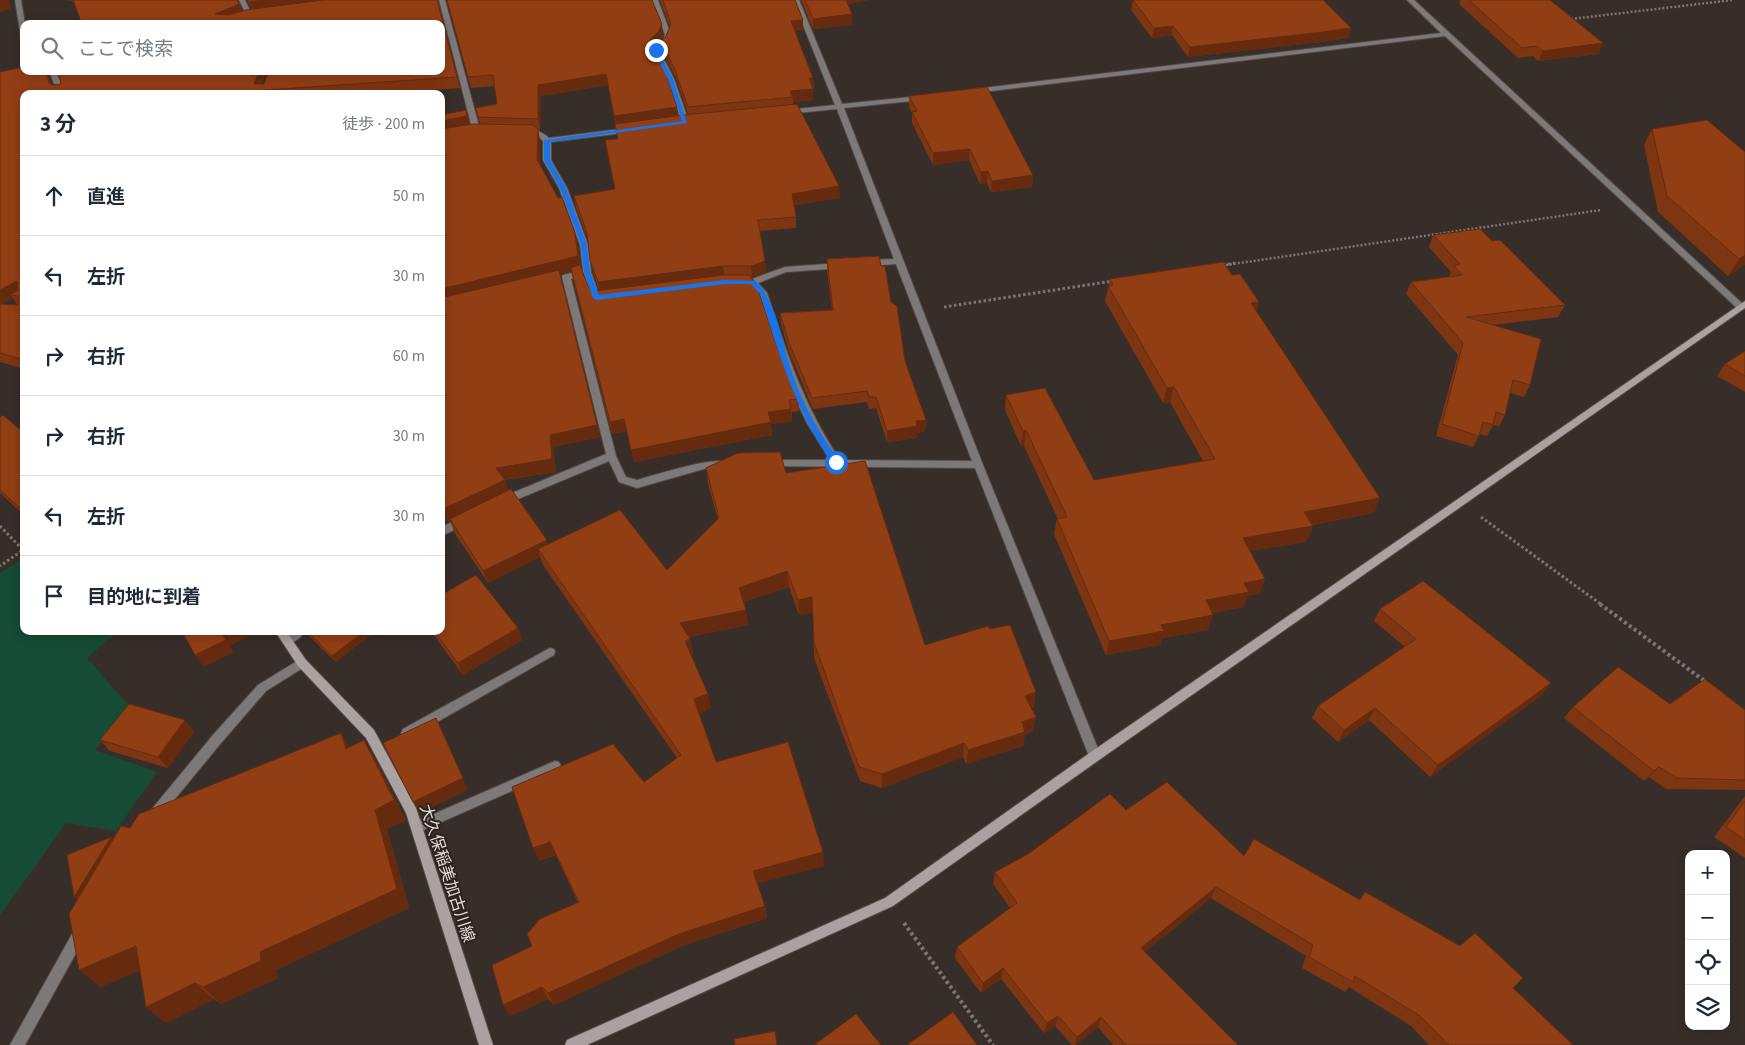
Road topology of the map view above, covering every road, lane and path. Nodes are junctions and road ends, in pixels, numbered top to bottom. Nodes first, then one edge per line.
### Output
1 (18, 0) edge
2 (242, 0) edge
3 (442, 0) edge
4 (655, 0) edge
5 (796, 0) edge
6 (1410, 0) edge
7 (1733, 0) edge
8 (260, 16) edge
9 (250, 17) junction
10 (242, 19) edge
11 (21, 20) edge
12 (1565, 20) edge
13 (1446, 34) junction
14 (54, 75) edge
15 (60, 90) edge
16 (967, 92) edge
17 (928, 97) edge
18 (840, 108) junction
19 (779, 114) edge
20 (676, 123) edge
21 (638, 128) edge
22 (477, 132) junction
23 (495, 132) edge
24 (521, 133) edge
25 (468, 134) edge
26 (547, 140) junction
27 (1632, 206) junction
28 (898, 261) junction
29 (860, 264) edge
30 (851, 265) edge
31 (1221, 265) edge
32 (587, 272) junction
33 (1113, 281) edge
34 (735, 282) edge
35 (753, 282) junction
36 (613, 296) edge
37 (1743, 306) edge
38 (917, 311) junction
39 (611, 456) junction
40 (836, 462) junction
41 (761, 463) edge
42 (741, 464) edge
43 (978, 465) junction
44 (1459, 501) junction
45 (490, 508) edge
46 (474, 516) edge
47 (0, 526) edge
48 (445, 530) edge
49 (20, 547) edge
50 (20, 552) edge
51 (0, 566) edge
52 (283, 636) edge
53 (550, 652) dead end
54 (302, 663) junction
55 (1713, 687) edge
56 (387, 745) junction
57 (1095, 756) junction
58 (556, 766) edge
59 (147, 825) edge
60 (417, 827) junction
61 (889, 902) junction
62 (86, 922) edge
63 (17, 1045) edge
64 (486, 1045) edge
65 (572, 1045) edge
66 (993, 1045) edge

1 - 11 street
2 - 9 street
3 - 22 street
4 - 20 street
5 - 18 street
6 - 13 street
7 - 12 path
8 - 9 street
9 - 10 street
13 - 16 street
13 - 27 street
14 - 15 street
17 - 18 street
18 - 19 street
18 - 28 street
21 - 26 street
22 - 23 street
22 - 25 street
24 - 26 street
26 - 32 street
27 - 31 path
27 - 37 street
28 - 29 street
28 - 38 street
30 - 35 street
32 - 36 street
32 - 39 street
33 - 38 path
34 - 35 street
35 - 40 street
37 - 44 street
38 - 43 street
39 - 42 street
39 - 45 street
40 - 41 street
40 - 43 street
43 - 57 street
44 - 55 path
44 - 57 street
46 - 48 street
47 - 49 path
50 - 51 path
52 - 54 street, 大久保稲美加古川線
53 - 56 street
54 - 56 street, 大久保稲美加古川線
54 - 59 street
56 - 60 street, 大久保稲美加古川線
57 - 61 street
58 - 60 street
60 - 64 street, 大久保稲美加古川線
61 - 65 street
61 - 66 path
62 - 63 street

